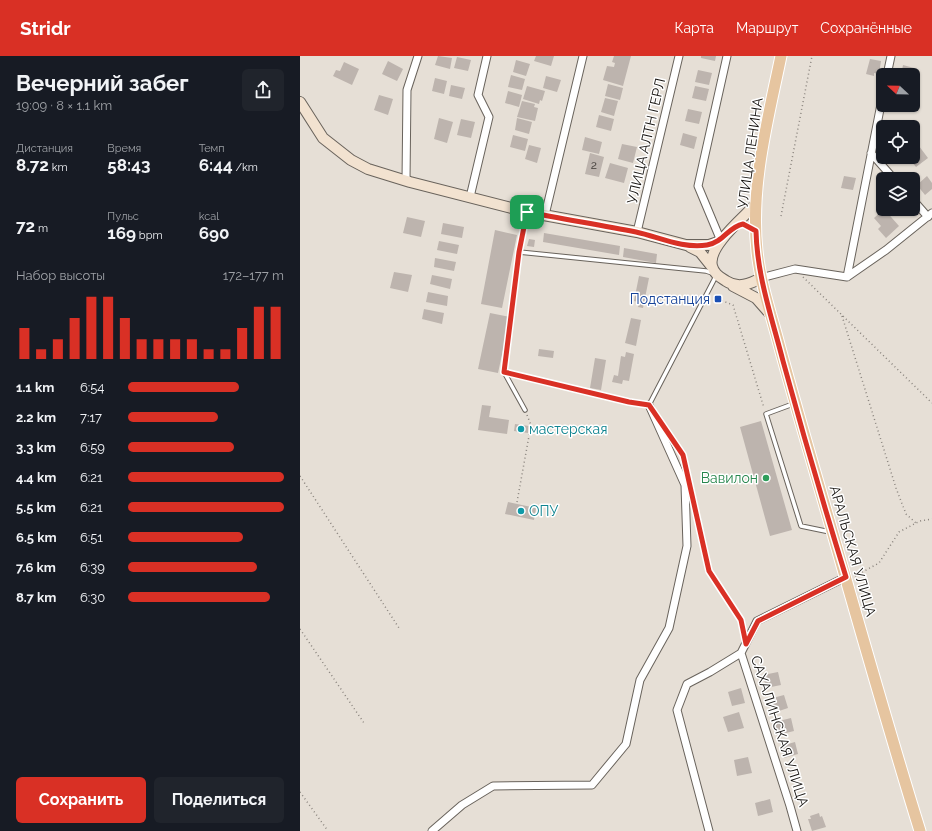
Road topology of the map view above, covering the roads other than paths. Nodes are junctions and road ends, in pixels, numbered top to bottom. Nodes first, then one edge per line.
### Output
1 (418, 56) edge
2 (487, 56) edge
3 (582, 56) edge
4 (679, 56) edge
5 (727, 56) edge
6 (781, 56) edge
7 (891, 56) edge
8 (888, 68) edge
9 (300, 102) edge
10 (879, 112) edge
11 (871, 153) junction
12 (888, 172) edge
13 (406, 181) junction
14 (470, 198) junction
15 (755, 205) junction
16 (920, 206) edge
17 (527, 212) junction
18 (545, 215) junction
19 (930, 215) edge
20 (736, 225) junction
21 (756, 231) junction
22 (637, 232) junction
23 (720, 241) junction
24 (686, 245) junction
25 (519, 252) junction
26 (714, 271) junction
27 (847, 277) junction
28 (761, 278) junction
29 (730, 284) junction
30 (771, 315) junction
31 (504, 372) junction
32 (795, 404) junction
33 (649, 405) junction
34 (525, 410) road end
35 (833, 533) junction
36 (846, 577) junction
37 (741, 653) junction
38 (432, 831) edge
39 (709, 831) edge
40 (797, 831) edge
41 (920, 831) edge

1 - 13 street
2 - 14 street
3 - 18 street
4 - 22 street, УЛИЦА АЛТН ГЕРЛ
5 - 23 street
6 - 15 main road, УЛИЦА ЛЕНИНА
7 - 8 street
9 - 13 street
10 - 11 street
11 - 12 street
11 - 27 street
13 - 14 street
14 - 17 street
15 - 20 street
15 - 21 main road, УЛИЦА ЛЕНИНА
16 - 19 street
17 - 18 street
17 - 25 lane
18 - 22 street
19 - 27 street
20 - 21 street
20 - 23 street
21 - 28 main road, УЛИЦА ЛЕНИНА
22 - 24 street
23 - 24 street
23 - 26 street
24 - 26 street
25 - 26 lane
25 - 31 lane
26 - 29 street
26 - 33 lane
27 - 28 street
28 - 29 street
28 - 30 main road, АРАЛЬСКАЯ УЛИЦА
29 - 30 street
30 - 32 main road, АРАЛЬСКАЯ УЛИЦА
31 - 33 lane
31 - 34 lane
32 - 35 main road, АРАЛЬСКАЯ УЛИЦА
32 - 35 lane
33 - 38 street
35 - 36 main road, АРАЛЬСКАЯ УЛИЦА
36 - 37 street, САХАЛИНСКАЯ УЛИЦА
36 - 41 main road, АРАЛЬСКАЯ УЛИЦА
37 - 39 street
37 - 40 street, САХАЛИНСКАЯ УЛИЦА

